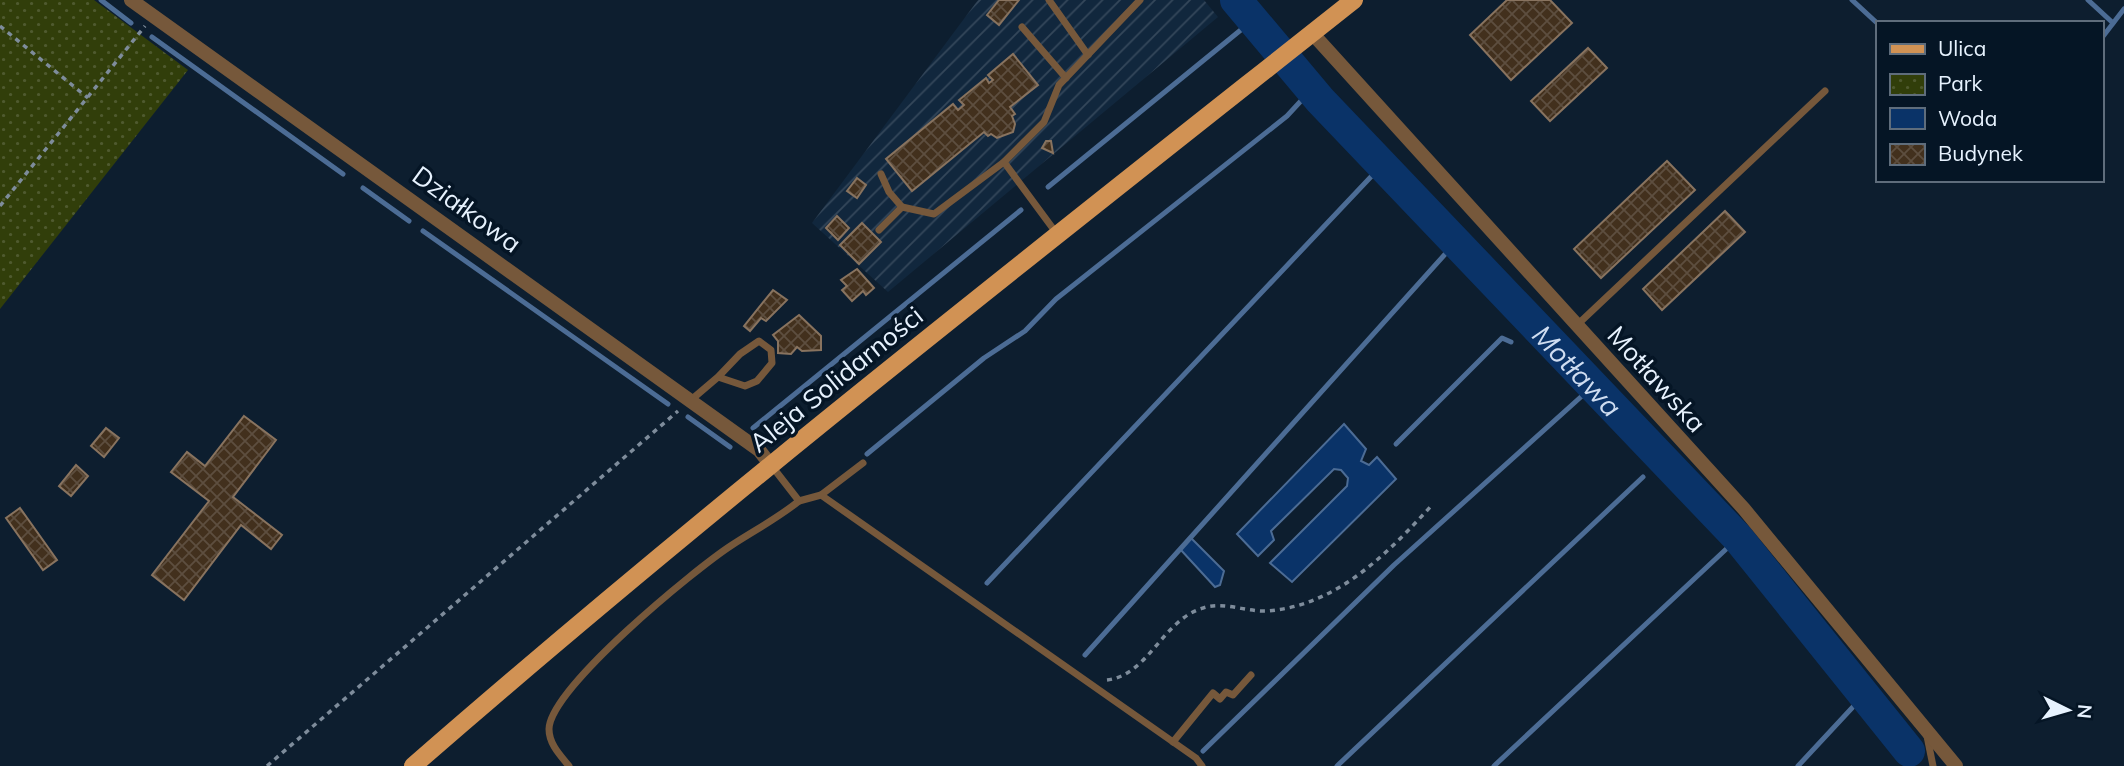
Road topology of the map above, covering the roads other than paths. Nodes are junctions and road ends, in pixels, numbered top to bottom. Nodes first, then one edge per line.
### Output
1 (131, 0) edge
2 (1049, 0) edge
3 (1140, 0) edge
4 (1354, 0) edge
5 (1022, 27) dead end
6 (1306, 38) junction
7 (1088, 55) junction
8 (1066, 78) junction
9 (1825, 91) dead end
10 (1004, 162) junction
11 (881, 174) dead end
12 (902, 207) junction
13 (879, 230) dead end
14 (1058, 235) junction
15 (1576, 326) junction
16 (718, 377) junction
17 (690, 400) junction
18 (863, 463) dead end
19 (770, 464) junction
20 (821, 495) junction
21 (799, 501) junction
22 (1251, 675) dead end
23 (1926, 730) junction
24 (1173, 742) junction
25 (413, 766) edge
26 (569, 766) edge
27 (1202, 766) edge
28 (1933, 766) edge
29 (1956, 766) edge

1 - 17 street, Działkowa
2 - 7 lane
3 - 7 lane
4 - 6 main road, Aleja Solidarności
5 - 8 lane
6 - 14 main road, Aleja Solidarności
6 - 15 street, Motławska
7 - 8 lane
8 - 10 lane
9 - 15 lane
10 - 12 lane
10 - 14 lane
11 - 12 lane
12 - 13 lane
14 - 19 main road, Aleja Solidarności
15 - 23 street, Motławska
16 - 16 lane
16 - 17 lane
17 - 19 street, Działkowa
18 - 20 lane
19 - 21 lane
19 - 25 main road, Aleja Solidarności
20 - 21 lane
20 - 24 lane
21 - 26 lane
22 - 24 lane
23 - 28 lane
23 - 29 street, Motławska
24 - 27 lane

